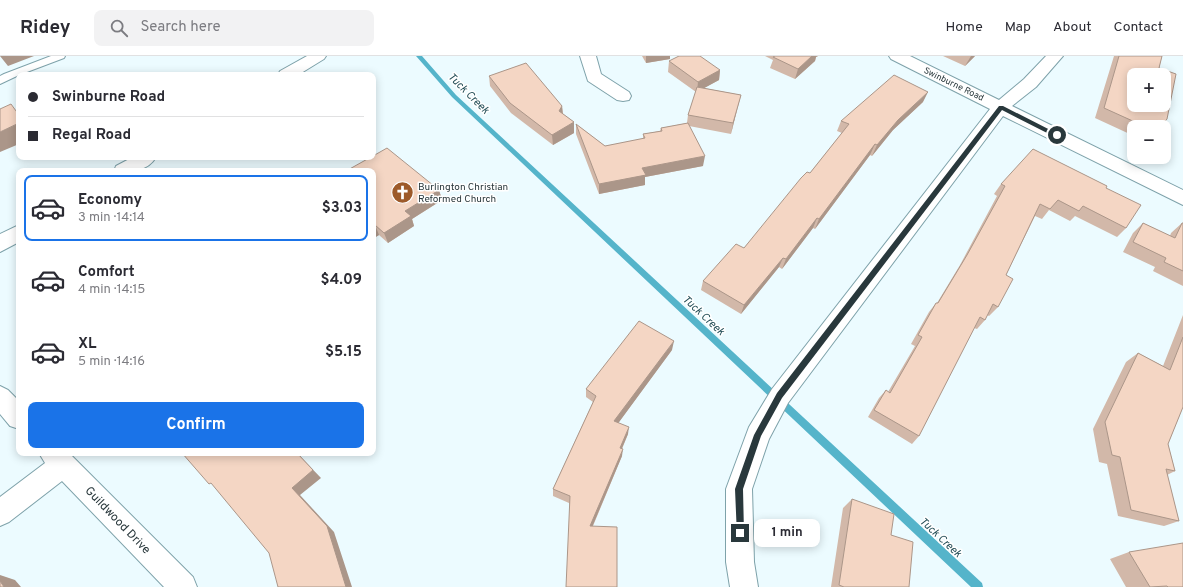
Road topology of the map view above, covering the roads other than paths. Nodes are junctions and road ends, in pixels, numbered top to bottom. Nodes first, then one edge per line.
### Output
1 (60, 56) edge
2 (318, 56) edge
3 (588, 56) edge
4 (897, 56) edge
5 (1055, 56) edge
6 (18, 72) edge
7 (291, 72) edge
8 (16, 73) edge
9 (0, 81) edge
10 (623, 96) dead end
11 (1001, 108) junction
12 (142, 160) edge
13 (128, 168) edge
14 (1183, 198) edge
15 (16, 235) edge
16 (0, 244) edge
17 (0, 397) edge
18 (16, 415) edge
19 (58, 459) edge
20 (0, 513) edge
21 (183, 587) edge
22 (744, 587) edge

1 - 6 lane
2 - 7 street
3 - 10 street
4 - 11 street, Swinburne Road
5 - 11 street
8 - 9 lane
11 - 14 street, Swinburne Road
11 - 22 street
12 - 13 street
15 - 16 street
17 - 18 street
19 - 20 street
19 - 21 street, Guildwood Drive

